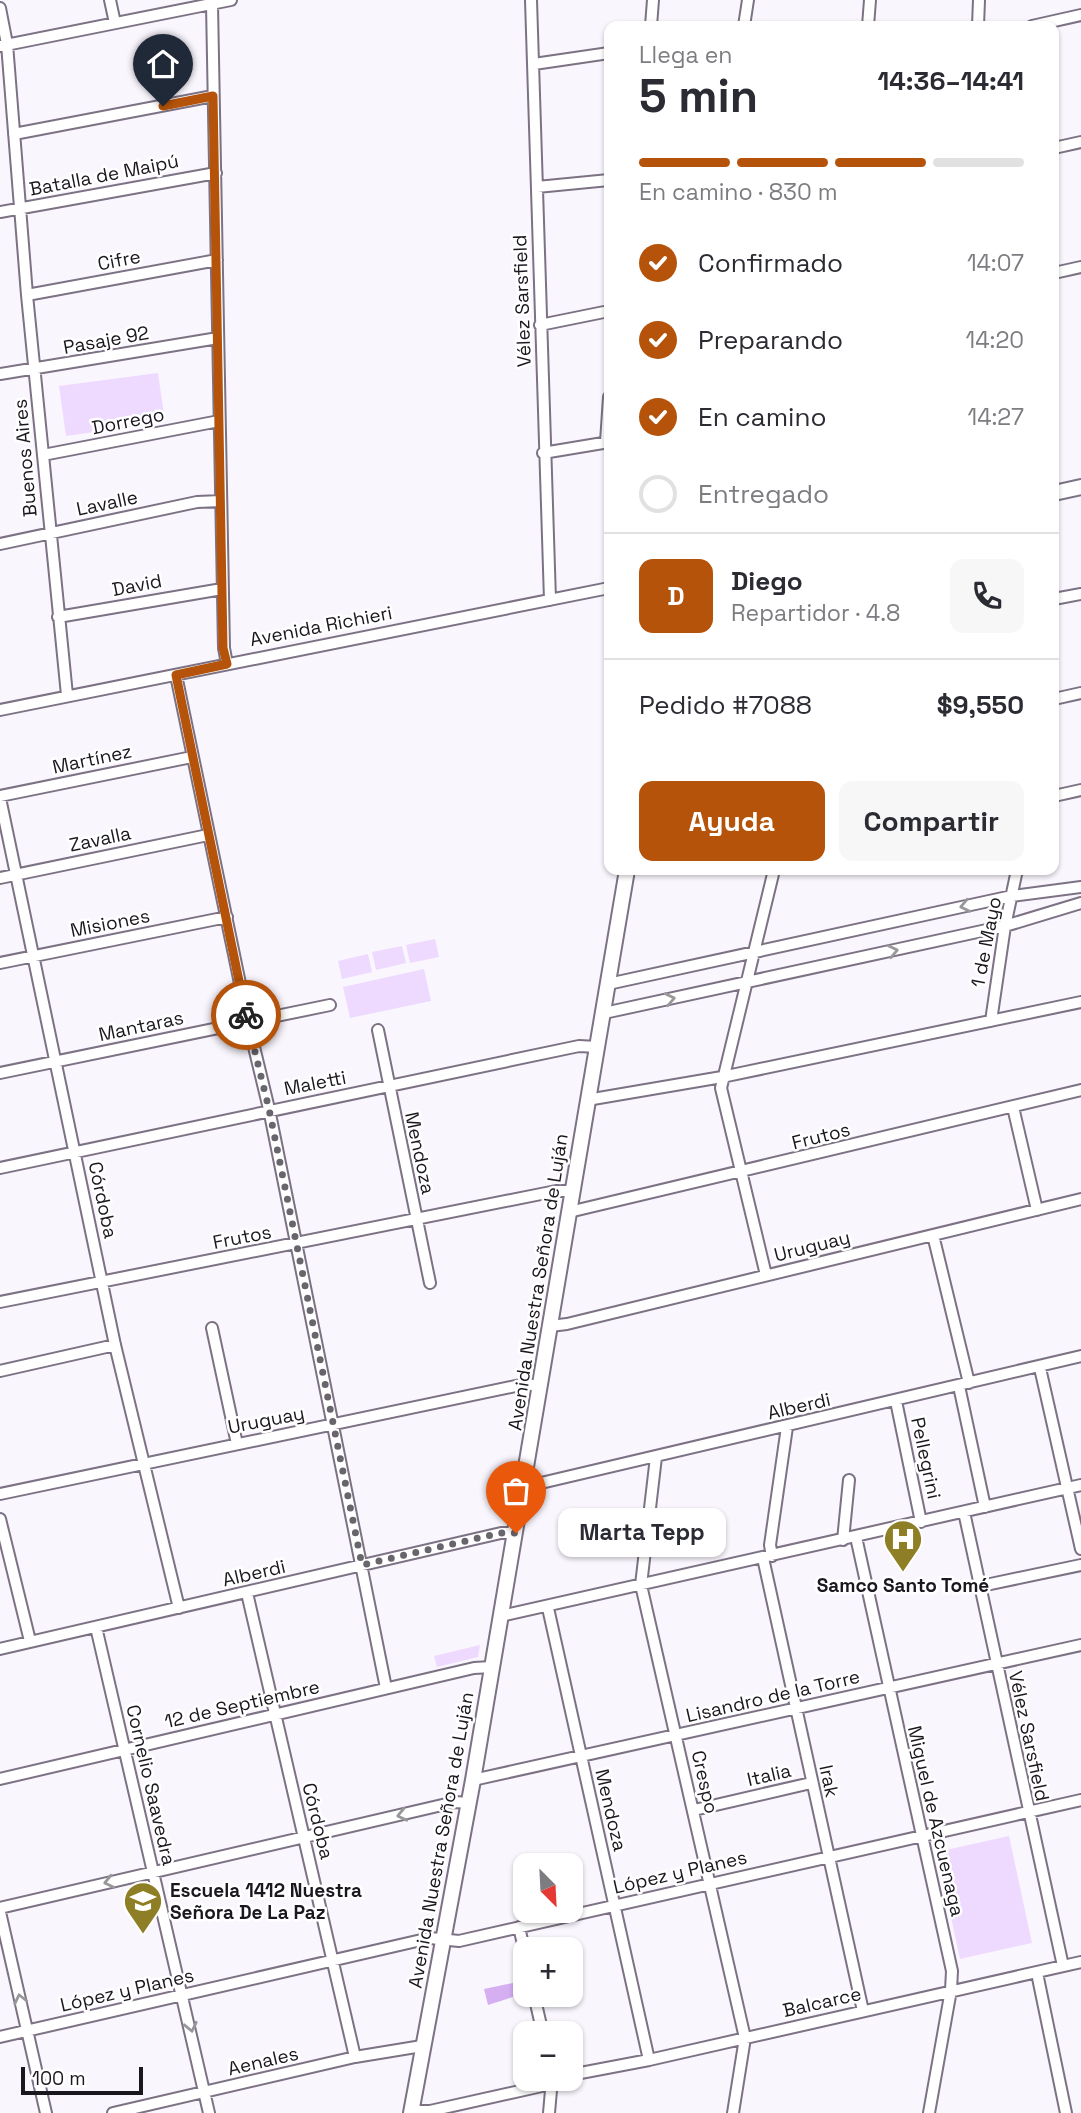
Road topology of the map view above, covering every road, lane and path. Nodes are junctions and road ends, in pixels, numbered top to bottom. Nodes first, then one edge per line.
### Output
1 (110, 0) edge
2 (227, 0) edge
3 (531, 0) edge
4 (653, 0) edge
5 (748, 0) edge
6 (870, 0) edge
7 (979, 0) edge
8 (212, 4) junction
9 (0, 8) edge
10 (1081, 15) edge
11 (651, 21) edge
12 (745, 21) edge
13 (868, 21) edge
14 (978, 21) edge
15 (1054, 21) edge
16 (114, 23) junction
17 (3, 45) edge
18 (604, 54) edge
19 (534, 64) junction
20 (213, 96) junction
21 (14, 134) junction
22 (1081, 142) edge
23 (1059, 147) edge
24 (216, 173) junction
25 (604, 180) edge
26 (537, 187) junction
27 (19, 208) junction
28 (0, 212) edge
29 (217, 260) junction
30 (1081, 267) edge
31 (1059, 272) edge
32 (27, 295) junction
33 (604, 312) edge
34 (540, 325) junction
35 (218, 338) junction
36 (34, 370) junction
37 (0, 374) edge
38 (219, 421) junction
39 (604, 443) edge
40 (543, 453) junction
41 (43, 456) junction
42 (1081, 487) edge
43 (1059, 492) edge
44 (221, 501) junction
45 (50, 533) junction
46 (0, 544) edge
47 (222, 589) junction
48 (604, 589) edge
49 (1081, 594) edge
50 (1059, 598) edge
51 (550, 600) junction
52 (58, 617) junction
53 (227, 664) junction
54 (176, 675) junction
55 (1081, 693) edge
56 (67, 695) junction
57 (1059, 698) edge
58 (0, 710) edge
59 (192, 757) junction
60 (1081, 790) edge
61 (1059, 795) edge
62 (0, 797) edge
63 (208, 835) junction
64 (16, 875) junction
65 (626, 875) edge
66 (773, 875) edge
67 (1016, 875) edge
68 (0, 878) edge
69 (1081, 887) edge
70 (1012, 896) junction
71 (1081, 903) edge
72 (227, 917) junction
73 (1005, 926) junction
74 (752, 952) junction
75 (33, 956) junction
76 (0, 963) edge
77 (744, 983) junction
78 (608, 984) junction
79 (1081, 1002) edge
80 (330, 1005) dead end
81 (604, 1013) junction
82 (991, 1021) junction
83 (248, 1022) junction
84 (378, 1030) dead end
85 (597, 1047) junction
86 (56, 1062) junction
87 (0, 1073) edge
88 (722, 1077) junction
89 (388, 1087) junction
90 (1081, 1090) edge
91 (587, 1100) junction
92 (1013, 1107) junction
93 (269, 1109) junction
94 (74, 1151) junction
95 (0, 1168) edge
96 (741, 1173) junction
97 (572, 1191) junction
98 (1081, 1199) edge
99 (1037, 1210) junction
100 (569, 1212) junction
101 (415, 1219) junction
102 (933, 1235) junction
103 (297, 1244) junction
104 (766, 1275) junction
105 (103, 1281) junction
106 (430, 1283) dead end
107 (0, 1302) edge
108 (550, 1326) junction
109 (212, 1328) dead end
110 (115, 1345) junction
111 (1081, 1356) edge
112 (1040, 1368) junction
113 (0, 1371) edge
114 (964, 1385) junction
115 (540, 1386) junction
116 (896, 1401) junction
117 (333, 1425) junction
118 (787, 1427) junction
119 (237, 1444) junction
120 (656, 1457) junction
121 (143, 1462) junction
122 (849, 1480) dead end
123 (1081, 1485) edge
124 (524, 1487) junction
125 (1068, 1488) junction
126 (0, 1494) edge
127 (985, 1507) junction
128 (964, 1512) junction
129 (0, 1519) edge
130 (921, 1522) junction
131 (516, 1533) junction
132 (856, 1537) junction
133 (843, 1540) junction
134 (1081, 1549) edge
135 (767, 1557) junction
136 (362, 1565) junction
137 (1081, 1565) edge
138 (641, 1586) junction
139 (981, 1586) junction
140 (247, 1593) junction
141 (179, 1608) junction
142 (548, 1608) junction
143 (501, 1616) junction
144 (96, 1628) junction
145 (30, 1641) junction
146 (1081, 1645) edge
147 (0, 1649) edge
148 (996, 1664) junction
149 (492, 1667) junction
150 (386, 1688) junction
151 (888, 1688) junction
152 (795, 1709) junction
153 (274, 1714) junction
154 (677, 1736) junction
155 (125, 1749) junction
156 (582, 1757) junction
157 (0, 1779) edge
158 (474, 1780) junction
159 (811, 1783) junction
160 (1081, 1800) edge
161 (469, 1803) junction
162 (694, 1810) junction
163 (1028, 1812) junction
164 (922, 1835) junction
165 (305, 1838) junction
166 (827, 1857) junction
167 (153, 1871) junction
168 (709, 1884) junction
169 (615, 1905) junction
170 (0, 1910) edge
171 (519, 1927) junction
172 (521, 1937) edge
173 (443, 1940) junction
174 (333, 1960) junction
175 (1081, 1962) edge
176 (1063, 1966) junction
177 (1037, 1973) junction
178 (951, 1990) junction
179 (182, 1995) junction
180 (863, 2011) junction
181 (27, 2031) junction
182 (0, 2037) edge
183 (745, 2038) junction
184 (422, 2046) junction
185 (355, 2057) junction
186 (649, 2060) junction
187 (583, 2073) edge
188 (513, 2090) edge
189 (552, 2091) edge
190 (204, 2092) junction
191 (411, 2112) edge
192 (46, 2113) edge
193 (113, 2113) edge
194 (209, 2113) edge
195 (549, 2113) edge
196 (733, 2113) edge
197 (929, 2113) edge
198 (1066, 2113) edge

1 - 16 street
2 - 8 street
3 - 19 street, Vélez Sarsfield
4 - 11 street
5 - 12 street
6 - 13 street
7 - 14 street
8 - 16 street
8 - 20 street
9 - 17 street, Buenos Aires
10 - 15 street
16 - 17 street
17 - 21 street, Buenos Aires
18 - 19 street
19 - 26 street, Vélez Sarsfield
20 - 21 street
20 - 24 street
21 - 27 street, Buenos Aires
22 - 23 street
24 - 27 street, Batalla de Maipú
24 - 29 street
25 - 26 street
26 - 34 street, Vélez Sarsfield
27 - 28 street, Batalla de Maipú
27 - 32 street, Buenos Aires
29 - 32 street, Cifre
29 - 35 street
30 - 31 street
32 - 36 street, Buenos Aires
33 - 34 street
34 - 40 street, Vélez Sarsfield
35 - 36 street, Pasaje 92
35 - 38 street
36 - 37 street, Pasaje 92
36 - 41 street, Buenos Aires
38 - 41 street, Dorrego
38 - 44 street
39 - 40 street
40 - 51 street, Vélez Sarsfield
41 - 45 street, Buenos Aires
42 - 43 main road
44 - 45 street, Lavalle
44 - 47 street
45 - 46 street, Lavalle
45 - 52 street, Buenos Aires
47 - 52 street, David
47 - 53 street
48 - 51 street, Avenida Richieri
49 - 50 street
51 - 53 street, Avenida Richieri
52 - 56 street, Buenos Aires
53 - 54 street, Avenida Richieri
54 - 56 street, Avenida Richieri
54 - 59 street
55 - 57 street
56 - 58 street, Avenida Richieri
59 - 62 street, Martínez
59 - 63 street
60 - 61 street
62 - 64 street, Córdoba
63 - 64 street, Zavalla
63 - 72 street
64 - 68 street, Zavalla
64 - 75 street, Córdoba
65 - 78 main road, Avenida Nuestra Señora de Luján
66 - 74 street
67 - 70 street, 1 de Mayo
69 - 70 street
70 - 73 street, 1 de Mayo
70 -> 74 street
71 - 73 street
72 - 75 street, Misiones
72 - 83 street
77 -> 73 street
73 - 82 street, 1 de Mayo
74 - 77 street
74 - 78 street
75 - 76 street, Misiones
75 - 86 street, Córdoba
81 -> 77 street
77 - 88 street
78 - 81 main road, Avenida Nuestra Señora de Luján
79 - 82 street
80 - 83 street, Mantaras
81 - 85 main road, Avenida Nuestra Señora de Luján
82 - 88 street
83 - 86 street, Mantaras
83 - 93 street
84 - 89 street, Mendoza
85 - 89 street, Maletti
85 - 91 main road, Avenida Nuestra Señora de Luján
86 - 87 street, Mantaras
86 - 94 street, Córdoba
88 - 91 street
88 - 96 street
89 - 93 street, Maletti
89 - 101 street, Mendoza
90 - 92 street, Frutos
91 - 97 main road, Avenida Nuestra Señora de Luján
92 - 96 street, Frutos
92 - 99 street
93 - 94 street, Maletti
93 - 103 street
94 - 95 street, Maletti
94 - 105 street, Córdoba
96 - 100 street, Frutos
96 - 104 street
97 - 100 main road, Avenida Nuestra Señora de Luján
97 - 101 street, Frutos
98 - 99 street, Uruguay
99 - 102 street, Uruguay
100 - 108 main road, Avenida Nuestra Señora de Luján
101 - 103 street, Frutos
101 - 106 street, Mendoza
102 - 104 street, Uruguay
102 - 114 street
103 - 105 street, Frutos
103 - 117 street
104 - 108 street, Uruguay
105 - 107 street, Frutos
105 - 110 street, Córdoba
108 - 115 main road, Avenida Nuestra Señora de Luján
109 - 119 street
110 - 113 street
110 - 121 street, Córdoba
111 - 112 street, Alberdi
112 - 114 street, Alberdi
112 - 125 street
114 - 116 street, Alberdi
114 - 127 street
115 - 117 street, Uruguay
115 - 124 main road, Avenida Nuestra Señora de Luján
116 - 118 street, Alberdi
116 - 130 street, Pellegrini
117 - 119 street, Uruguay
117 - 136 street
118 - 120 street, Alberdi
118 - 135 street
119 - 121 street, Uruguay
120 - 124 street, Alberdi
120 - 138 street, Crespo
121 - 126 street, Uruguay
121 - 141 street, Córdoba
122 - 133 street
123 - 125 street
124 - 131 main road, Avenida Nuestra Señora de Luján
125 - 127 street
125 - 134 street
127 - 128 street
128 - 130 street
128 - 139 street, Vélez Sarsfield
129 - 145 street
130 - 132 street
131 - 136 street, Alberdi
131 - 143 main road, Avenida Nuestra Señora de Luján
132 - 133 street
132 - 151 street, Miguel de Azcuenaga
133 - 135 street
135 - 138 street
135 - 152 street, Irak
136 - 140 street, Alberdi
136 - 150 street
137 - 139 street
138 - 142 street
138 - 154 street, Crespo
139 - 148 street, Vélez Sarsfield
140 - 141 street, Alberdi
140 - 153 street, Córdoba
141 - 144 street, Alberdi
142 - 143 street
142 - 156 street, Mendoza
143 - 149 main road, Avenida Nuestra Señora de Luján
144 - 145 street, Alberdi
144 - 155 street, Cornelio Saavedra
145 - 147 street, Alberdi
146 - 148 street, Lisandro de la Torre
148 - 151 street, Lisandro de la Torre
148 - 163 street, Vélez Sarsfield
149 - 150 street, 12 de Septiembre
149 - 158 main road, Avenida Nuestra Señora de Luján
150 - 153 street, 12 de Septiembre
151 - 152 street, Lisandro de la Torre
151 - 164 street, Miguel de Azcuenaga
152 - 154 street, Lisandro de la Torre
152 - 159 street, Irak
153 - 155 street, 12 de Septiembre
153 - 165 street, Córdoba
154 - 156 street, Lisandro de la Torre
154 - 162 street, Crespo
155 - 157 street, 12 de Septiembre
155 - 167 street, Cornelio Saavedra
156 - 158 street, Lisandro de la Torre
156 - 169 street, Mendoza
158 - 161 main road, Avenida Nuestra Señora de Luján
159 - 162 street, Italia
159 - 166 street, Irak
160 - 163 street, López y Planes
161 -> 165 street
161 - 173 main road, Avenida Nuestra Señora de Luján
162 - 168 street, Crespo
163 - 164 street, López y Planes
163 - 176 street, Vélez Sarsfield
164 - 166 street, López y Planes
164 - 178 street, Miguel de Azcuenaga
165 - 167 street
165 - 174 street, Córdoba
166 - 168 street, López y Planes
166 - 180 street, Irak
167 -> 170 street
167 - 179 street, Cornelio Saavedra
168 - 169 street, López y Planes
168 - 183 street, Crespo
169 - 171 street, López y Planes
169 - 186 street, Mendoza
181 -> 170 street
171 - 172 street
171 - 173 street, López y Planes
173 - 174 street, López y Planes
173 - 184 main road, Avenida Nuestra Señora de Luján
174 - 179 street, López y Planes
174 - 185 street, Córdoba
175 - 176 street, Balcarce
176 - 177 street, Balcarce
177 - 178 street, Balcarce
177 - 198 street
178 - 180 street, Balcarce
178 - 197 street, Miguel de Azcuenaga
179 - 181 street, López y Planes
179 -> 190 street, Cornelio Saavedra
180 - 183 street, Balcarce
181 - 182 street, López y Planes
181 - 192 street
183 - 186 street, Balcarce
183 - 196 street, Crespo
184 - 185 street, Aenales
184 - 191 main road, Avenida Nuestra Señora de Luján
185 - 190 street, Aenales
186 - 187 street, Balcarce
188 - 191 street
189 - 195 street
190 - 193 street, Aenales
190 - 194 street, Cornelio Saavedra

